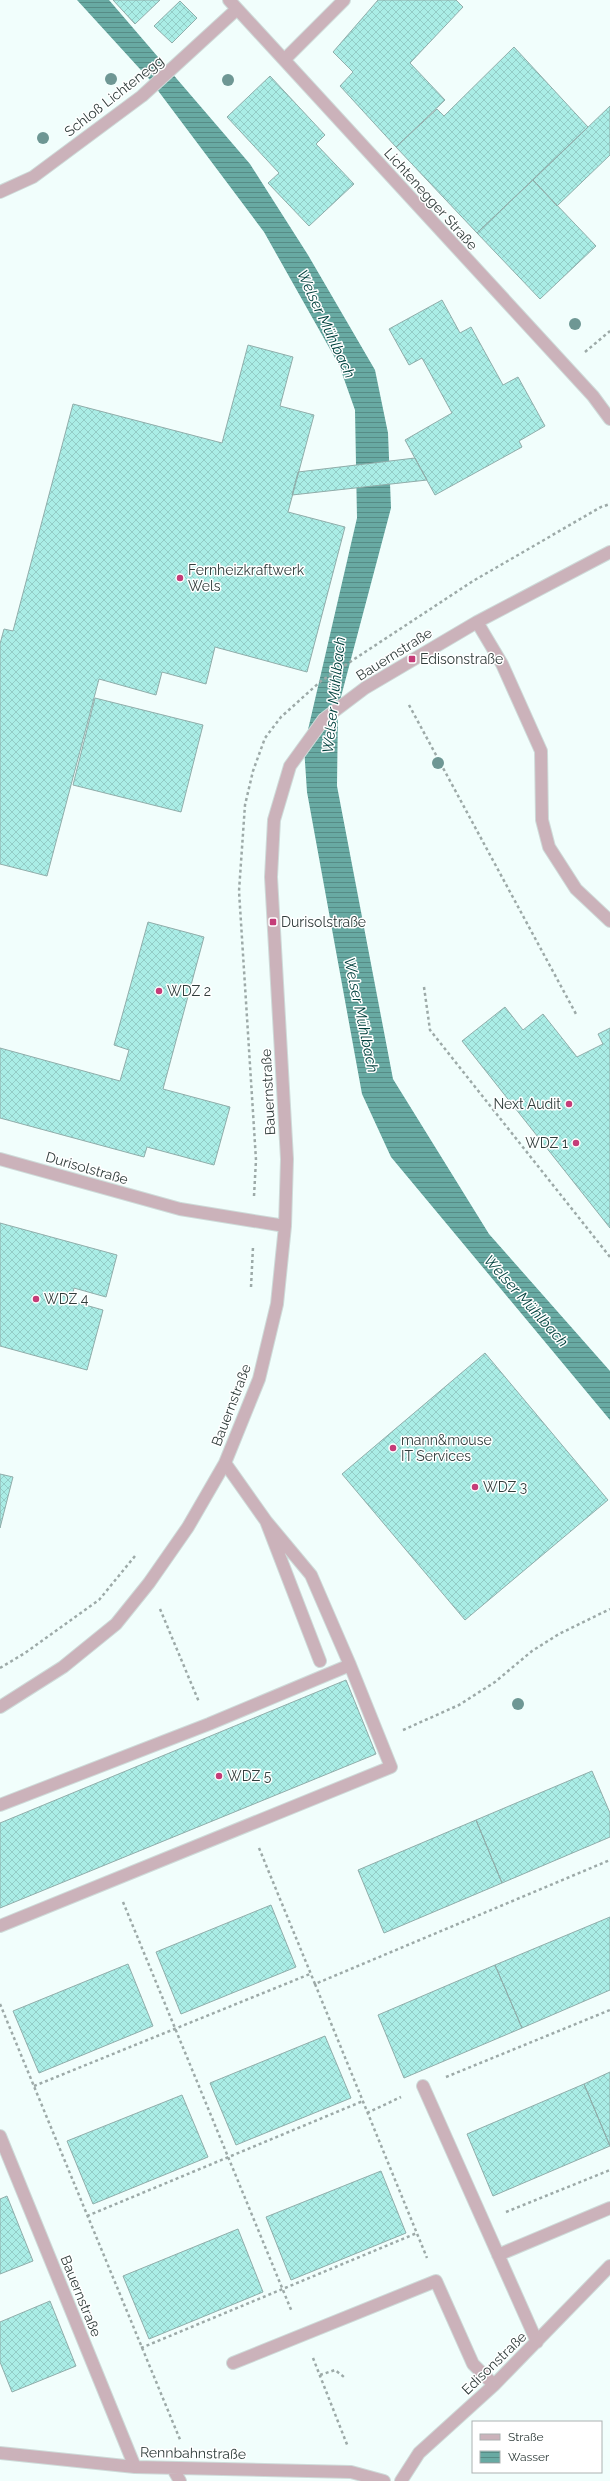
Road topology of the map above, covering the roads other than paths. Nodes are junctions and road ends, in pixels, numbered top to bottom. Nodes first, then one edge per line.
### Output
1 (229, 0) edge
2 (344, 0) edge
3 (237, 9) junction
4 (285, 59) junction
5 (0, 192) edge
6 (610, 419) edge
7 (610, 552) edge
8 (477, 622) junction
9 (610, 921) edge
10 (0, 1159) edge
11 (285, 1226) junction
12 (225, 1463) junction
13 (266, 1521) junction
14 (320, 1661) dead end
15 (350, 1666) junction
16 (0, 1707) edge
17 (0, 1805) edge
18 (0, 1926) edge
19 (423, 2086) road end
20 (0, 2136) edge
21 (610, 2208) edge
22 (498, 2254) junction
23 (610, 2266) edge
24 (537, 2342) junction
25 (233, 2363) dead end
26 (494, 2385) junction
27 (0, 2453) edge
28 (135, 2467) junction
29 (173, 2469) junction
30 (180, 2481) edge
31 (384, 2481) edge
32 (401, 2481) edge

1 - 3 street, Lichtenegger Straße
2 - 4 street
3 - 4 street, Lichtenegger Straße
3 - 5 street, Schloß Lichtenegg
4 - 6 street, Lichtenegger Straße
7 - 8 street, Bauernstraße
8 - 9 street
8 - 11 street, Bauernstraße
10 - 11 street, Durisolstraße
11 - 12 street, Bauernstraße
12 - 13 street
12 - 16 street, Bauernstraße
13 - 14 street
13 - 15 street
15 - 17 street
15 - 18 street
19 - 22 street
20 - 28 street, Bauernstraße
21 - 22 street
22 - 24 street
23 - 24 street, Edisonstraße
24 - 26 street, Edisonstraße
25 - 26 street
26 - 32 street, Edisonstraße
27 - 28 street, Rennbahnstraße
28 - 29 street, Rennbahnstraße
29 - 30 street
29 - 31 street, Rennbahnstraße

